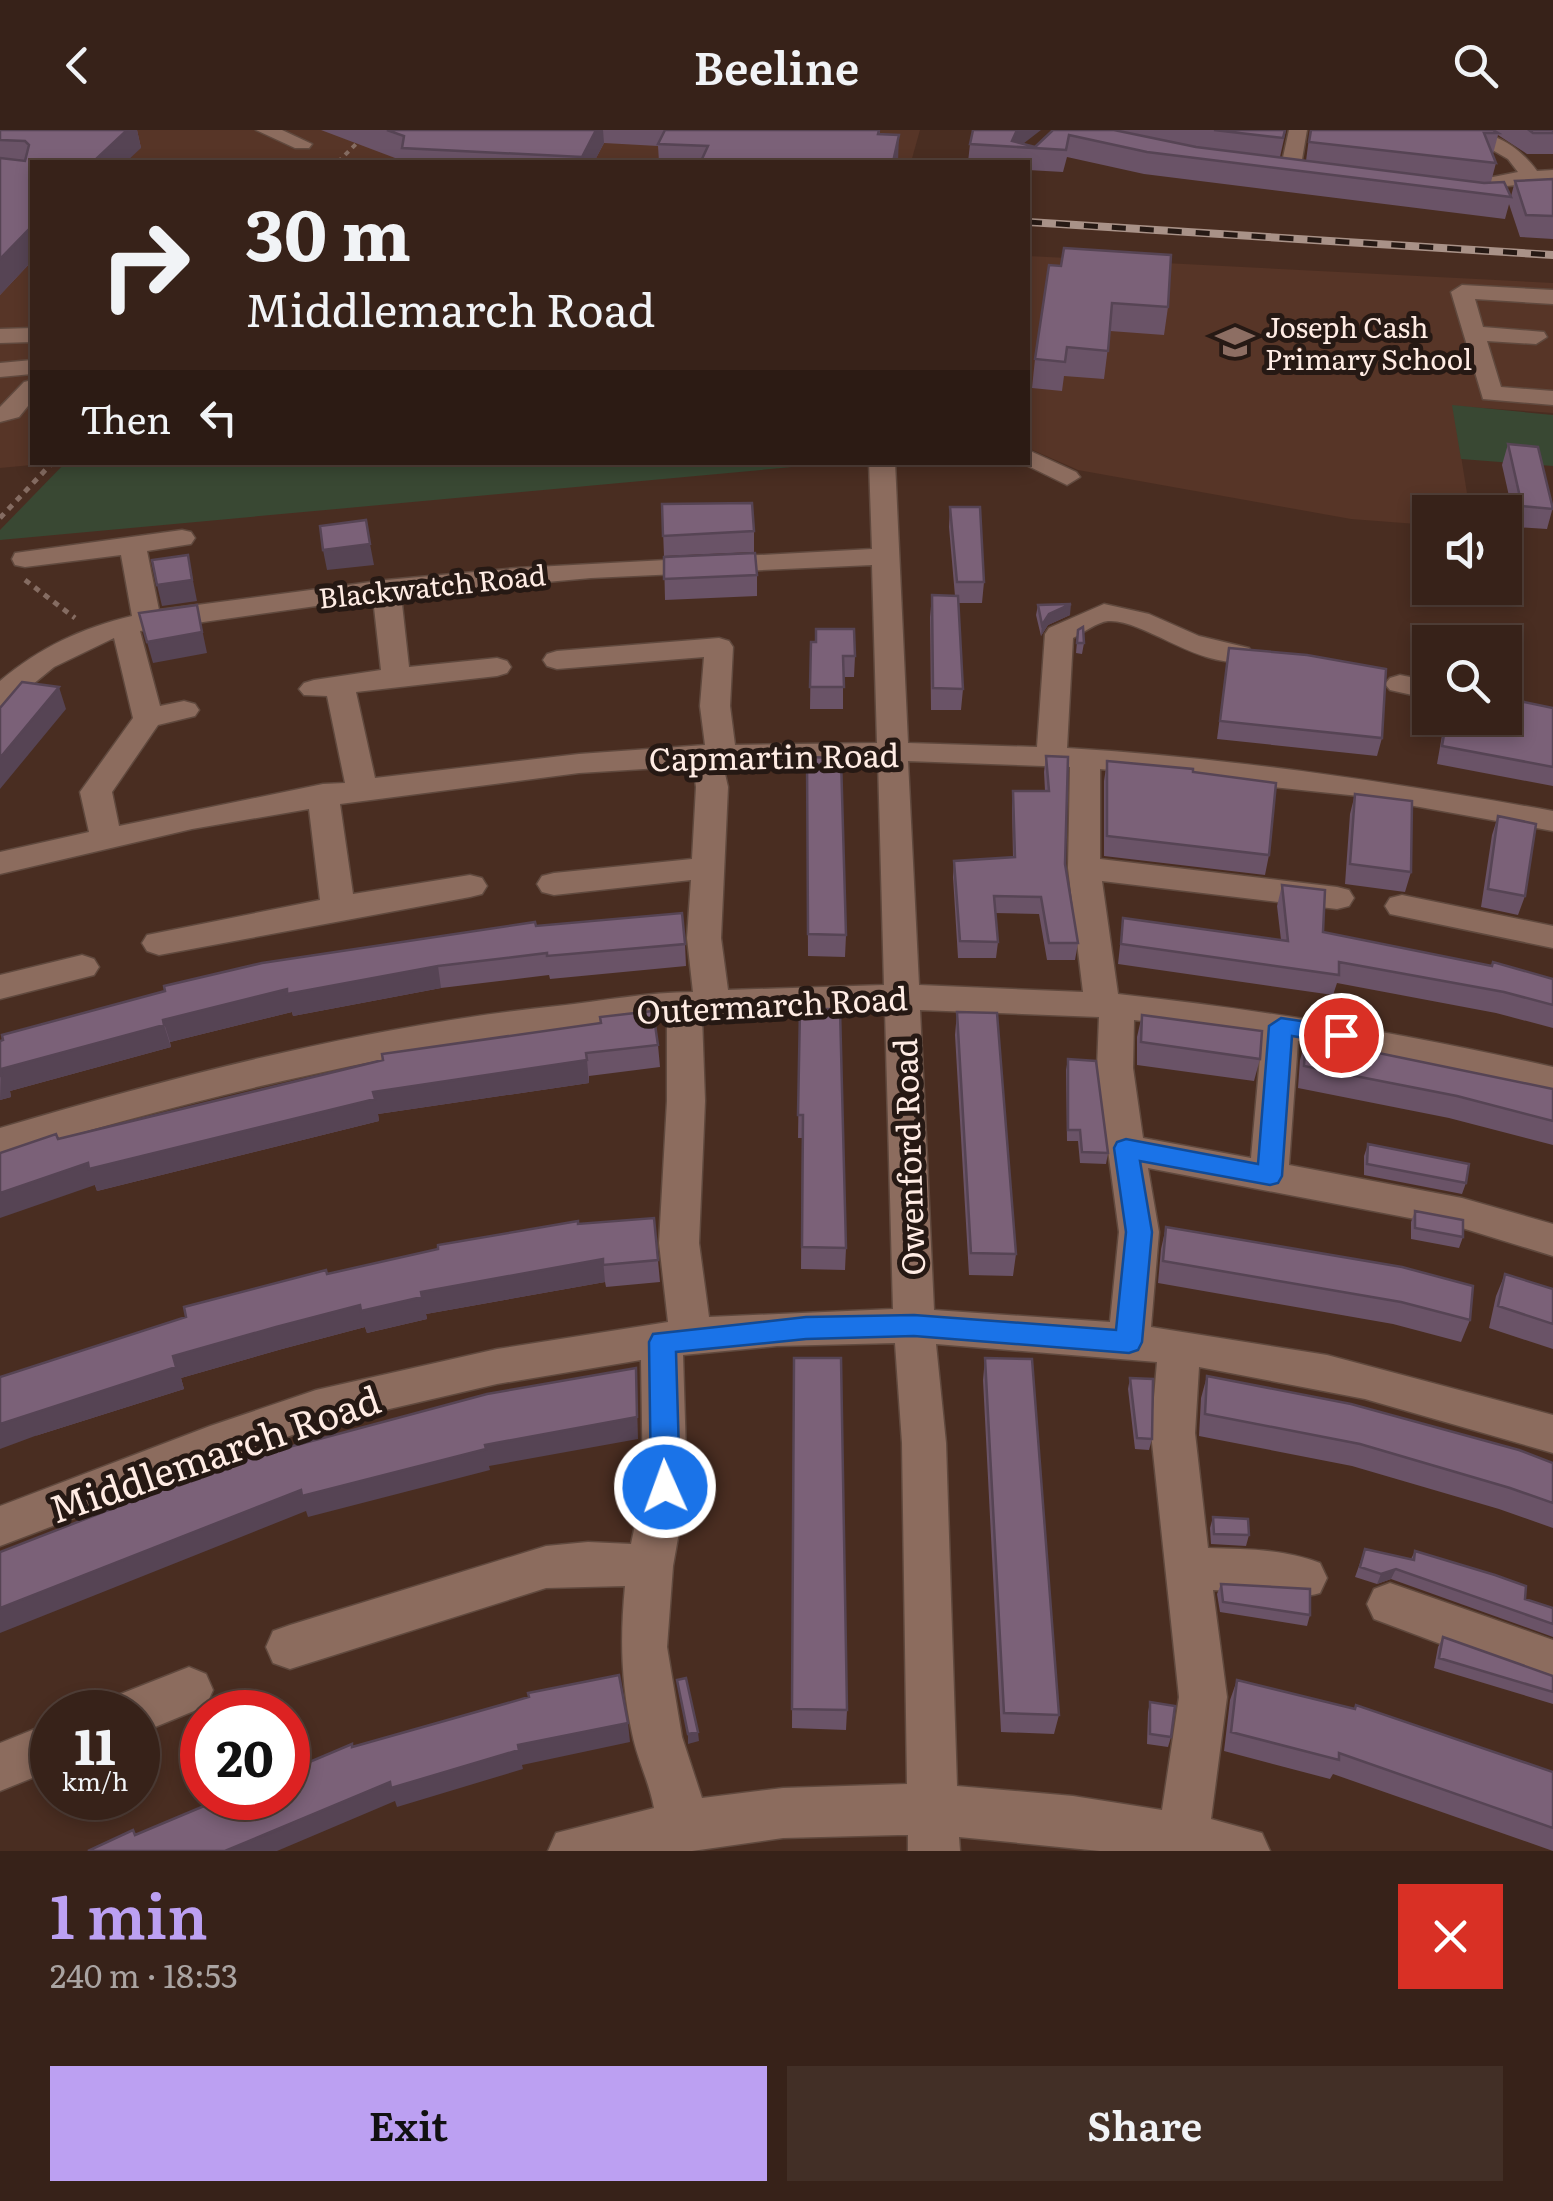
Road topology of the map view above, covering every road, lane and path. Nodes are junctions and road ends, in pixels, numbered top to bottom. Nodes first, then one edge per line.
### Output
1 (265, 130) edge
2 (370, 130) edge
3 (1298, 130) edge
4 (1466, 130) edge
5 (302, 144) dead end
6 (340, 160) edge
7 (1289, 171) edge
8 (1553, 176) edge
9 (1520, 177) junction
10 (1553, 192) edge
11 (1553, 297) edge
12 (1474, 333) junction
13 (0, 336) edge
14 (30, 336) edge
15 (30, 367) edge
16 (0, 370) edge
17 (30, 389) edge
18 (1553, 398) edge
19 (0, 415) edge
20 (1030, 458) edge
21 (50, 465) edge
22 (882, 465) edge
23 (1067, 477) dead end
24 (0, 518) edge
25 (182, 538) dead end
26 (132, 545) junction
27 (886, 557) junction
28 (20, 566) joint
29 (386, 588) junction
30 (136, 625) junction
31 (96, 634) junction
32 (1238, 654) edge
33 (557, 660) dead end
34 (497, 667) dead end
35 (396, 677) junction
36 (1400, 684) dead end
37 (1412, 686) edge
38 (1, 694) edge
39 (184, 710) dead end
40 (148, 718) junction
41 (892, 752) junction
42 (713, 753) junction
43 (1051, 758) junction
44 (1085, 760) junction
45 (361, 787) junction
46 (322, 794) junction
47 (1553, 821) edge
48 (106, 837) junction
49 (0, 864) edge
50 (706, 868) junction
51 (1084, 868) junction
52 (554, 884) dead end
53 (470, 886) dead end
54 (1337, 898) dead end
55 (1402, 906) dead end
56 (338, 908) junction
57 (1553, 937) edge
58 (159, 943) dead end
59 (82, 967) dead end
60 (0, 987) edge
61 (901, 997) junction
62 (698, 1003) junction
63 (1109, 1006) junction
64 (1281, 1026) junction
65 (1553, 1080) edge
66 (0, 1142) edge
67 (1126, 1148) junction
68 (1270, 1176) junction
69 (1553, 1240) edge
70 (914, 1326) junction
71 (677, 1340) junction
72 (1129, 1342) junction
73 (1179, 1348) junction
74 (1553, 1434) edge
75 (0, 1526) edge
76 (650, 1566) junction
77 (1187, 1568) junction
78 (1304, 1578) dead end
79 (1390, 1604) dead end
80 (290, 1647) dead end
81 (1553, 1663) edge
82 (30, 1755) edge
83 (0, 1767) edge
84 (682, 1826) junction
85 (934, 1831) edge
86 (1183, 1838) junction
87 (581, 1850) edge
88 (1244, 1851) edge

1 - 5 street
2 - 6 path
3 - 7 street
4 - 9 street
8 - 9 street
9 - 10 street
11 - 12 street
12 - 12 street
12 - 18 street
13 - 14 street
15 - 16 street
17 - 19 street
20 - 23 street
21 - 24 path
22 - 27 street, Owenford Road
25 - 26 street
26 - 28 street
26 - 30 street
27 - 29 street, Blackwatch Road
27 - 41 street, Owenford Road
28 - 31 path
29 - 30 street, Blackwatch Road
29 - 35 street
30 - 31 street, Blackwatch Road
30 - 40 street
31 - 38 street, Blackwatch Road
32 - 43 street
33 - 42 street
34 - 35 street
35 - 45 street
36 - 37 street
39 - 40 street
40 - 48 street
41 - 42 street, Capmartin Road
41 - 43 street, Capmartin Road
41 - 61 street, Owenford Road
42 - 45 street, Capmartin Road
42 - 50 street
43 - 44 street, Capmartin Road
44 - 47 street, Capmartin Road
44 - 51 street
45 - 46 street, Capmartin Road
46 - 48 street, Capmartin Road
46 - 56 street
48 - 49 street, Capmartin Road
50 - 52 street
50 - 62 street
51 - 54 street
51 - 63 street
53 - 56 street
55 - 57 street
56 - 58 street
59 - 60 street
61 - 62 street, Outermarch Road
61 - 63 street, Outermarch Road
61 - 70 street, Owenford Road
62 - 66 street, Outermarch Road
62 - 71 street
63 - 64 street, Outermarch Road
63 - 67 street
64 - 65 street, Outermarch Road
64 - 68 street
67 - 68 street
67 - 72 street
68 - 69 street
70 - 71 street, Middlemarch Road
70 - 72 street, Middlemarch Road
70 - 85 street, Owenford Road
71 - 75 street, Middlemarch Road
71 - 76 street
72 - 73 street, Middlemarch Road
73 - 74 street, Middlemarch Road
73 - 77 street
76 - 80 street
76 - 84 street
77 - 78 street
77 - 86 street
79 - 81 street
82 - 83 street
84 - 85 street
84 - 87 street
85 - 86 street
86 - 88 street

